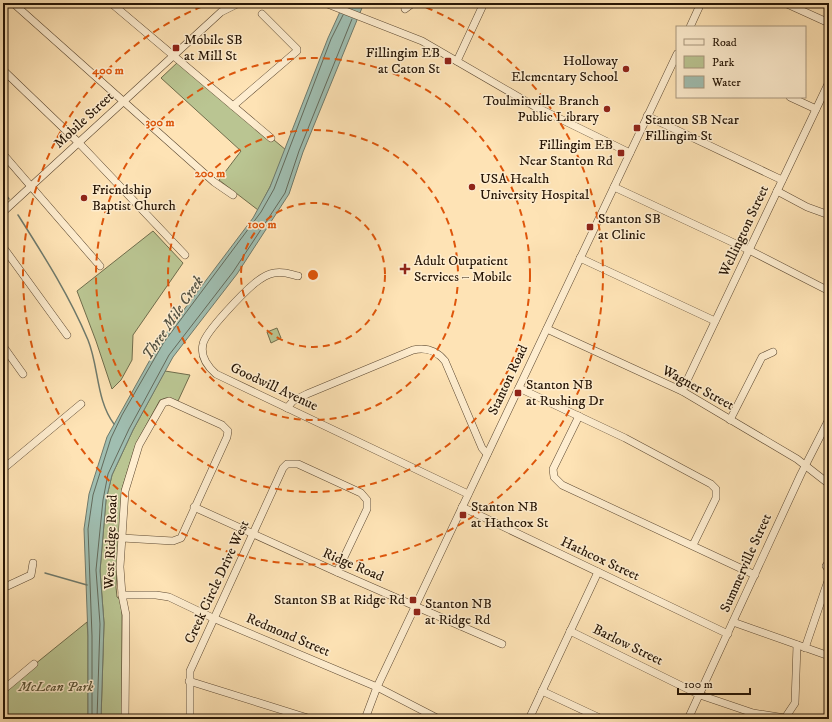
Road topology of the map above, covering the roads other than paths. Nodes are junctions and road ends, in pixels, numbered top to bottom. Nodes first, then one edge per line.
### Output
1 (13, 3) edge
2 (111, 3) edge
3 (239, 3) edge
4 (325, 3) edge
5 (413, 3) edge
6 (484, 3) edge
7 (701, 3) edge
8 (785, 3) edge
9 (232, 5) edge
10 (405, 9) dead end
11 (262, 14) dead end
12 (829, 23) edge
13 (690, 26) edge
14 (173, 56) junction
15 (676, 56) edge
16 (457, 61) junction
17 (3, 70) edge
18 (829, 82) edge
19 (792, 98) edge
20 (123, 102) junction
21 (233, 106) junction
22 (816, 109) junction
23 (647, 116) junction
24 (271, 138) dead end
25 (79, 144) junction
26 (630, 153) junction
27 (3, 154) edge
28 (782, 180) junction
29 (33, 186) junction
30 (614, 187) junction
31 (777, 191) junction
32 (233, 195) dead end
33 (3, 212) edge
34 (829, 215) edge
35 (3, 247) edge
36 (749, 250) junction
37 (185, 255) dead end
38 (580, 258) junction
39 (100, 266) dead end
40 (298, 276) dead end
41 (829, 290) edge
42 (715, 321) junction
43 (547, 328) junction
44 (67, 335) dead end
45 (3, 346) edge
46 (774, 352) dead end
47 (23, 374) dead end
48 (519, 388) junction
49 (682, 391) junction
50 (82, 404) dead end
51 (287, 408) junction
52 (579, 416) junction
53 (829, 418) edge
54 (730, 420) junction
55 (487, 454) junction
56 (805, 465) junction
57 (4, 467) edge
58 (829, 484) edge
59 (468, 494) junction
60 (194, 507) junction
61 (462, 507) junction
62 (253, 534) junction
63 (122, 538) junction
64 (693, 545) junction
65 (33, 562) dead end
66 (829, 562) edge
67 (829, 570) edge
68 (337, 572) junction
69 (598, 572) junction
70 (755, 575) junction
71 (829, 578) edge
72 (3, 588) edge
73 (122, 595) junction
74 (416, 605) junction
75 (213, 618) junction
76 (733, 622) junction
77 (570, 631) junction
78 (728, 634) junction
79 (502, 644) dead end
80 (797, 645) junction
81 (805, 648) junction
82 (829, 656) edge
83 (34, 664) dead end
84 (190, 681) junction
85 (377, 687) junction
86 (3, 690) edge
87 (542, 691) junction
88 (700, 694) junction
89 (125, 719) edge
90 (190, 719) edge
91 (311, 719) edge
92 (365, 719) edge
93 (439, 719) edge
94 (529, 719) edge
95 (602, 719) edge
96 (688, 719) edge

1 - 20 street
2 - 14 street
3 - 9 street, Mobile Street
4 - 16 street
5 - 10 street
6 - 16 street
7 - 13 street
8 - 12 street
9 - 14 street, Mobile Street
11 - 21 street
14 - 20 street, Mobile Street
14 - 21 street
15 - 23 street, Stanton Road
16 - 26 street
17 - 25 street
18 - 22 street, Wellington Street
19 - 22 street
20 - 25 street, Mobile Street
20 - 32 street
21 - 24 street
22 - 28 street, Wellington Street
23 - 26 street, Stanton Road
23 - 28 street
25 - 29 street, Mobile Street
25 - 37 street
26 - 30 street, Stanton Road
27 - 29 street
28 - 31 street, Wellington Street
29 - 33 street, Mobile Street
29 - 39 street
30 - 36 street
30 - 38 street, Stanton Road
31 - 34 street
31 - 36 street, Wellington Street
35 - 44 street
36 - 41 street
36 - 42 street, Wellington Street
38 - 42 street
38 - 43 street, Stanton Road
40 - 51 street, Goodwill Avenue
42 - 49 street, Wellington Street
43 - 48 street, Stanton Road
43 - 49 street, Wagner Street
45 - 47 street
46 - 54 street
48 - 52 street
48 - 55 street, Stanton Road
49 - 54 street, Wagner Street
50 - 57 street
51 - 55 street
51 - 59 street, Goodwill Avenue
52 - 64 street
52 - 64 street
53 - 56 street, Summerville Street
54 - 56 street, Wagner Street
55 - 59 street, Stanton Road
56 - 58 street, Wagner Street
56 - 70 street, Summerville Street
59 - 61 street, Stanton Road
60 - 62 street, Ridge Road
60 - 63 street
60 - 63 street, West Ridge Road
61 - 69 street, Hathcox Street
61 - 74 street, Stanton Road
62 - 68 street, Ridge Road
62 - 68 street, Creek Circle Drive West
62 - 75 street, Creek Circle Drive West
63 - 73 street, West Ridge Road
64 - 70 street
65 - 72 street
66 - 67 street
68 - 74 street, Ridge Road
69 - 77 street
69 - 78 street, Hathcox Street
70 - 76 street, Summerville Street
71 - 81 street
73 - 75 street, Redmond Street
73 - 89 street, West Ridge Road
74 - 79 street, Ridge Road
74 - 85 street, Stanton Road
75 - 84 street, Creek Circle Drive West
75 - 85 street, Redmond Street
76 - 78 street, Summerville Street
76 - 80 street
77 - 87 street
77 - 88 street, Barlow Street
78 - 88 street, Summerville Street
80 - 81 street
80 - 88 street, Barlow Street
81 - 82 street
83 - 86 street
84 - 90 street, Creek Circle Drive West
84 - 91 street
85 - 92 street, Stanton Road
85 - 93 street, Redmond Street
87 - 94 street
87 - 95 street
88 - 96 street, Summerville Street

